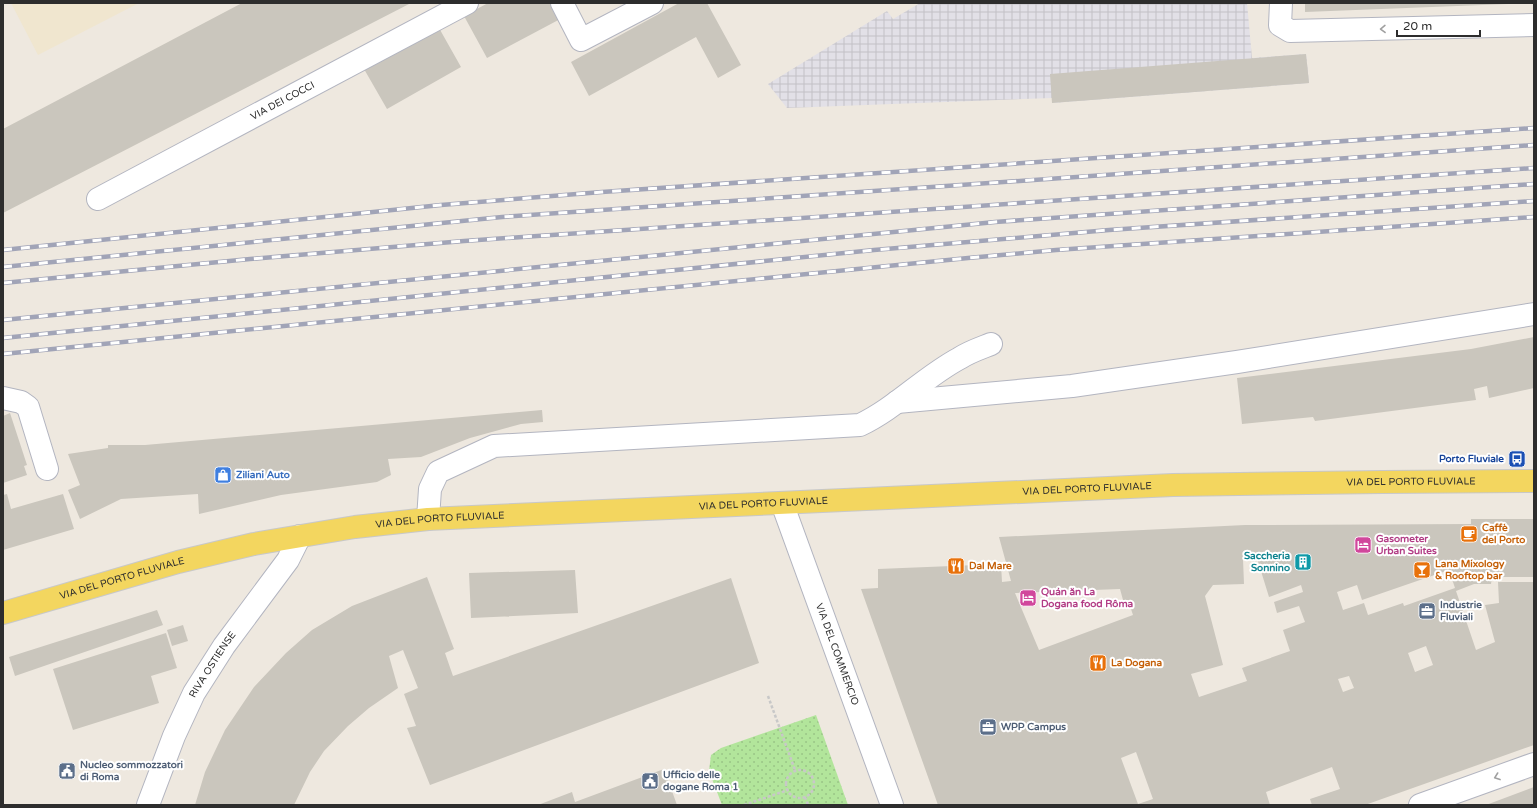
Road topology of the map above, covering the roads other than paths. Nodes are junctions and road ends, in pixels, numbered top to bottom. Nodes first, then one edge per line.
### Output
1 (467, 3) edge
2 (562, 3) edge
3 (652, 3) edge
4 (1281, 3) edge
5 (1534, 25) edge
6 (98, 198) dead end
7 (1534, 314) edge
8 (991, 344) dead end
9 (3, 398) edge
10 (897, 402) junction
11 (47, 469) dead end
12 (1534, 481) edge
13 (782, 503) junction
14 (428, 519) junction
15 (300, 536) junction
16 (3, 613) edge
17 (1534, 764) edge
18 (148, 805) edge
19 (892, 805) edge
20 (1420, 805) edge

1 - 6 street, VIA DEI COCCI
2 - 3 street
5 -> 4 street
7 - 10 street
8 - 10 street
9 - 11 street
10 - 14 street
12 - 13 main road, VIA DEL PORTO FLUVIALE
13 - 14 main road, VIA DEL PORTO FLUVIALE
13 - 19 street, VIA DEL COMMERCIO
14 - 15 main road, VIA DEL PORTO FLUVIALE
15 - 16 main road, VIA DEL PORTO FLUVIALE
15 - 18 street, RIVA OSTIENSE
17 -> 20 street

